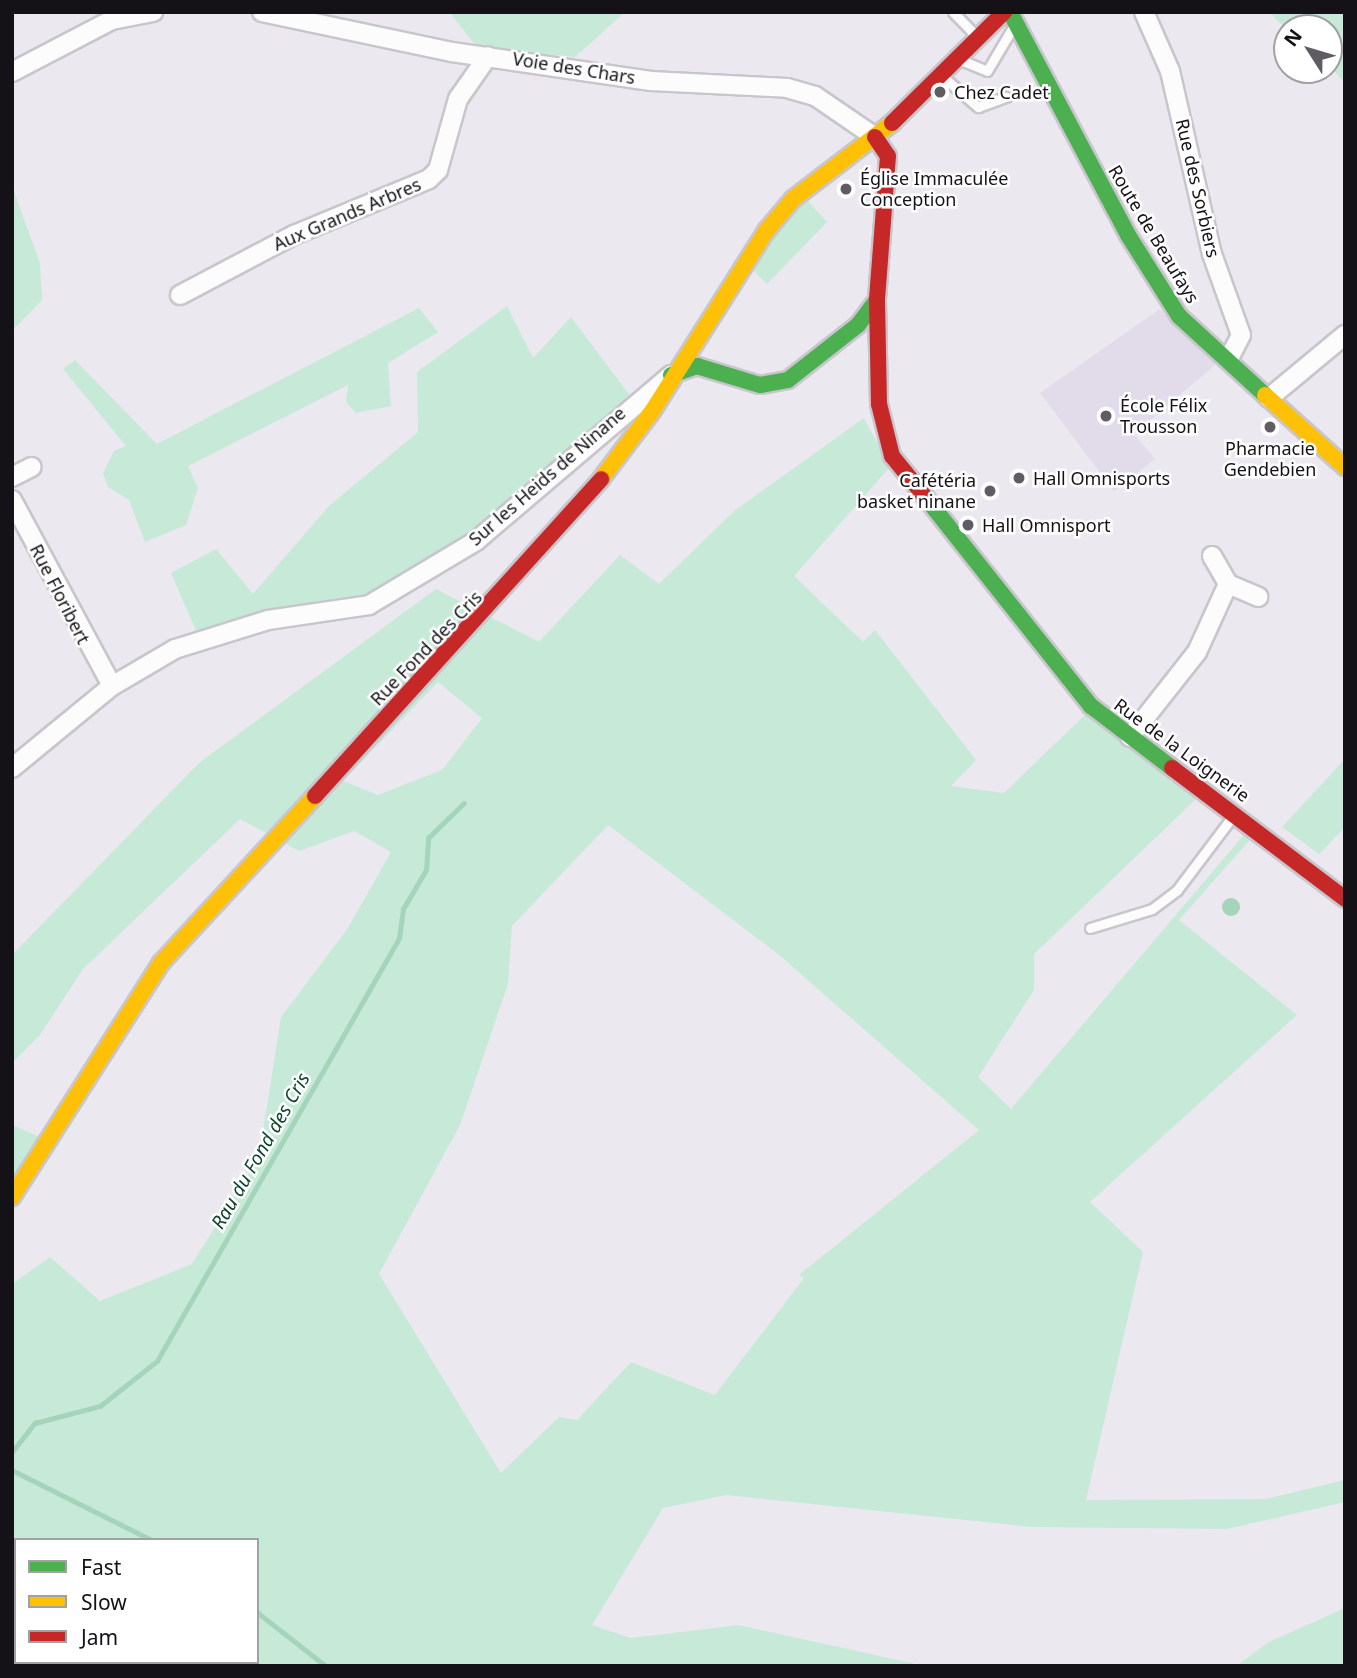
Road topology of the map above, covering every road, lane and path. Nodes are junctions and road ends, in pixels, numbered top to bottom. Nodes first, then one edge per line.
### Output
1 (153, 12) edge
2 (262, 12) edge
3 (953, 12) edge
4 (1144, 12) edge
5 (1010, 16) edge
6 (977, 36) junction
7 (488, 56) junction
8 (955, 58) junction
9 (12, 72) edge
10 (940, 74) junction
11 (1006, 97) dead end
12 (875, 136) junction
13 (180, 295) dead end
14 (877, 300) junction
15 (702, 325) junction
16 (851, 330) junction
17 (1345, 335) edge
18 (883, 336) junction
19 (1228, 360) junction
20 (716, 368) junction
21 (671, 375) junction
22 (1269, 398) junction
23 (32, 467) dead end
24 (1345, 467) edge
25 (12, 477) edge
26 (12, 500) edge
27 (1212, 556) dead end
28 (1228, 584) junction
29 (1258, 597) dead end
30 (112, 686) junction
31 (1130, 737) junction
32 (12, 768) edge
33 (1236, 813) junction
34 (1345, 899) edge
35 (1090, 928) dead end
36 (12, 1197) edge

1 - 9 street
2 - 7 street, Voie des Chars
3 - 6 lane
4 - 19 street, Rue des Sorbiers
5 - 6 street, Rue Fond des Cris
5 - 8 lane
5 - 19 street, Route de Beaufays
6 - 8 street, Rue Fond des Cris
7 - 12 street, Voie des Chars
7 - 13 street, Aux Grands Arbres
8 - 10 street, Rue Fond des Cris
10 - 11 lane
10 - 12 street, Rue Fond des Cris
12 - 14 street, Rue de la Loignerie
12 - 15 street, Rue Fond des Cris
14 - 16 street
14 - 18 street, Rue de la Loignerie
15 - 20 street
15 - 21 street, Rue Fond des Cris
16 - 18 street
16 - 20 street
17 - 22 street
18 - 31 street, Rue de la Loignerie
19 - 22 street, Route de Beaufays
20 - 21 street
21 - 30 street, Sur les Heids de Ninane
21 - 36 street, Rue Fond des Cris
22 - 24 street, Route de Beaufays
23 - 25 street
26 - 30 street, Rue Floribert
27 - 28 street
28 - 29 street
28 - 31 street
30 - 32 street, Sur les Heids de Ninane
31 - 33 street, Rue de la Loignerie
33 - 34 street, Rue de la Loignerie
33 - 35 lane

